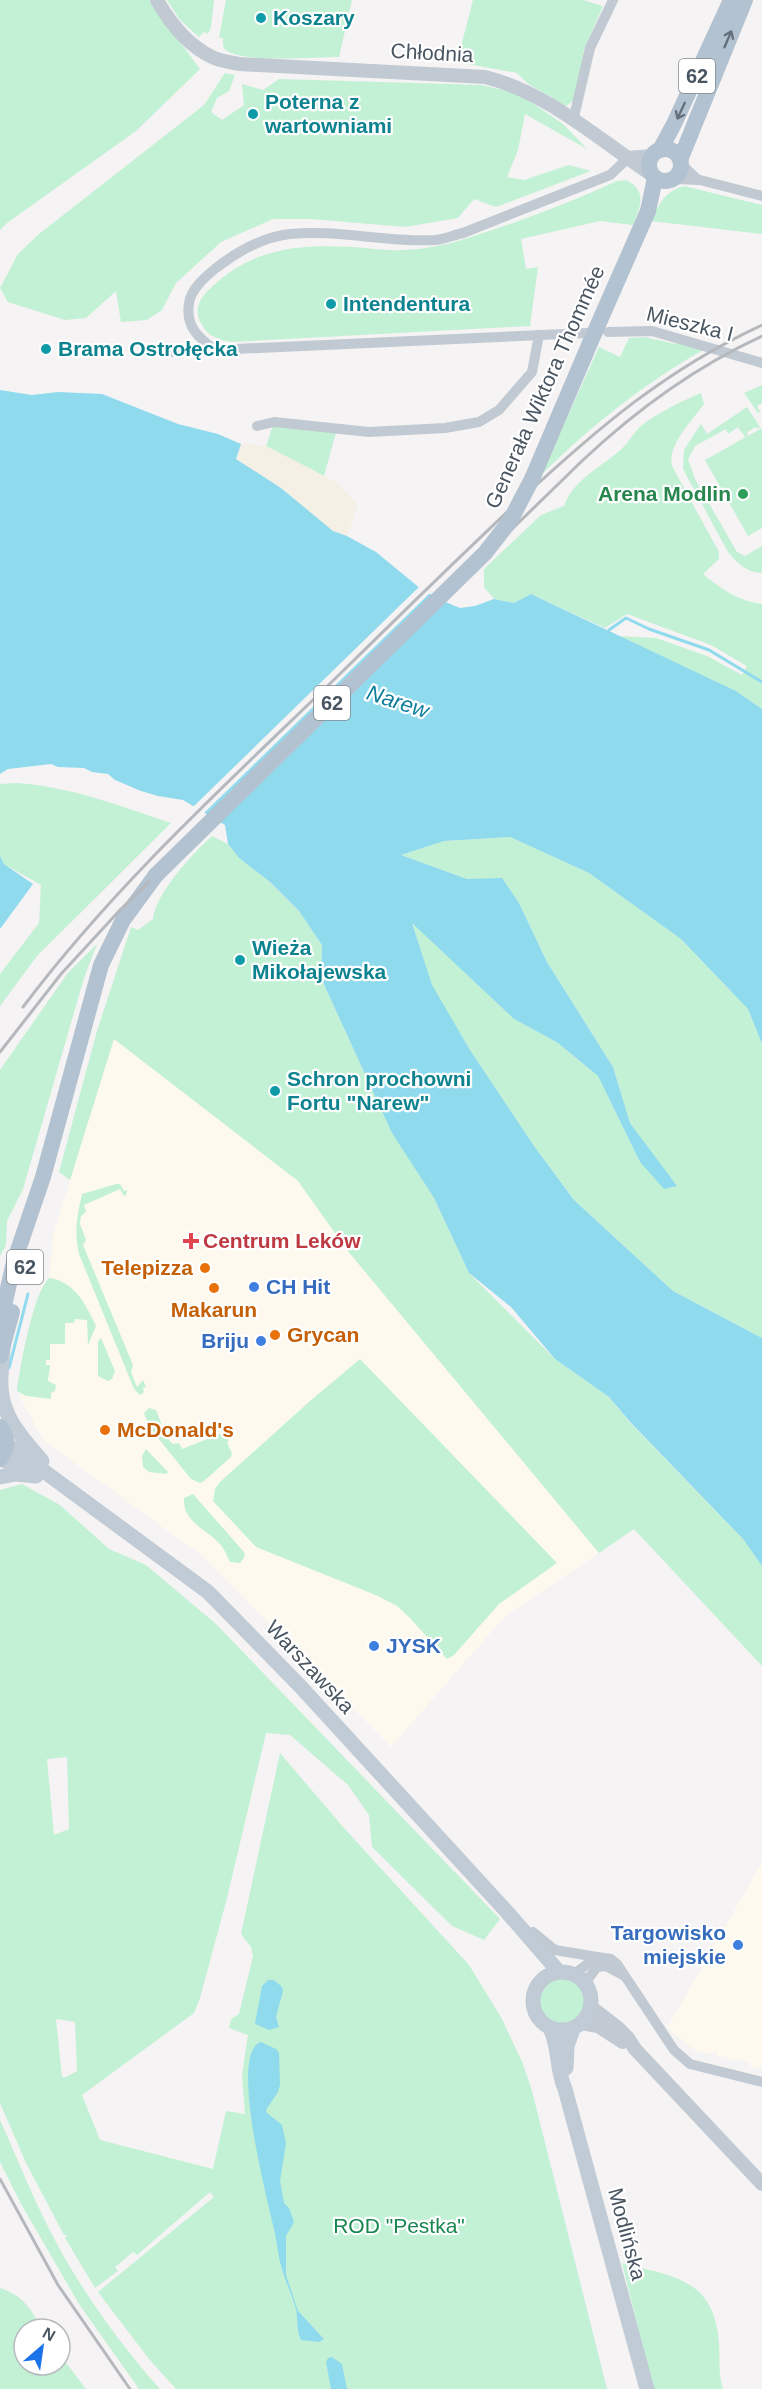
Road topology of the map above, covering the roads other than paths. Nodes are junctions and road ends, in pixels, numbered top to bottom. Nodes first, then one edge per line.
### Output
1 (157, 0) edge
2 (613, 0) edge
3 (730, 0) edge
4 (745, 0) edge
5 (573, 121) junction
6 (656, 153) junction
7 (628, 158) junction
8 (680, 161) junction
9 (662, 178) junction
10 (698, 180) junction
11 (762, 196) edge
12 (608, 332) dead end
13 (539, 335) junction
14 (588, 338) junction
15 (216, 351) junction
16 (170, 352) dead end
17 (762, 363) edge
18 (257, 426) dead end
19 (43, 1177) junction
20 (0, 1323) edge
21 (2, 1351) edge
22 (0, 1427) edge
23 (3, 1451) edge
24 (0, 1477) edge
25 (57, 1479) junction
26 (507, 1912) junction
27 (597, 1957) junction
28 (566, 1973) junction
29 (624, 1976) junction
30 (541, 1981) junction
31 (588, 1986) junction
32 (591, 2007) junction
33 (577, 2026) junction
34 (550, 2028) junction
35 (635, 2049) junction
36 (762, 2082) edge
37 (566, 2089) junction
38 (762, 2184) edge
39 (647, 2389) edge

1 - 5 street, Chłodnia
2 - 5 street
3 -> 6 main road, 62
8 -> 4 main road, 62
5 - 7 street, Chłodnia
6 - 7 street
6 - 8 main road
6 - 9 main road, 62
7 - 9 street, Chłodnia
7 - 15 street
8 - 9 main road, 62
8 - 10 street
9 - 10 street
9 - 14 main road, Generała Wiktora Thommée / 62, bridge
10 - 11 street
12 - 17 street, Mieszka I
13 - 14 street
13 - 15 street
13 - 18 street
14 - 19 main road, Generała Wiktora Thommée / 62, bridge
15 - 16 street
19 - 20 main road, Generała Wiktora Thommée / 62
19 - 21 main road, Generała Wiktora Thommée / 62
21 - 25 main road
22 - 23 main road
23 - 25 main road, Warszawska
24 - 25 main road
25 - 26 main road, Warszawska
26 - 27 street
26 - 28 main road, Warszawska
26 - 30 main road, Warszawska
27 - 28 street
27 - 29 street
28 - 30 main road
28 - 31 main road
29 - 31 street
29 - 36 street
30 - 34 main road
31 - 32 main road
32 - 33 main road
32 - 35 street
33 - 34 main road
33 - 35 street
33 - 37 main road, Modlińska
34 - 37 main road, Modlińska
35 - 38 street
37 - 39 main road, Modlińska

